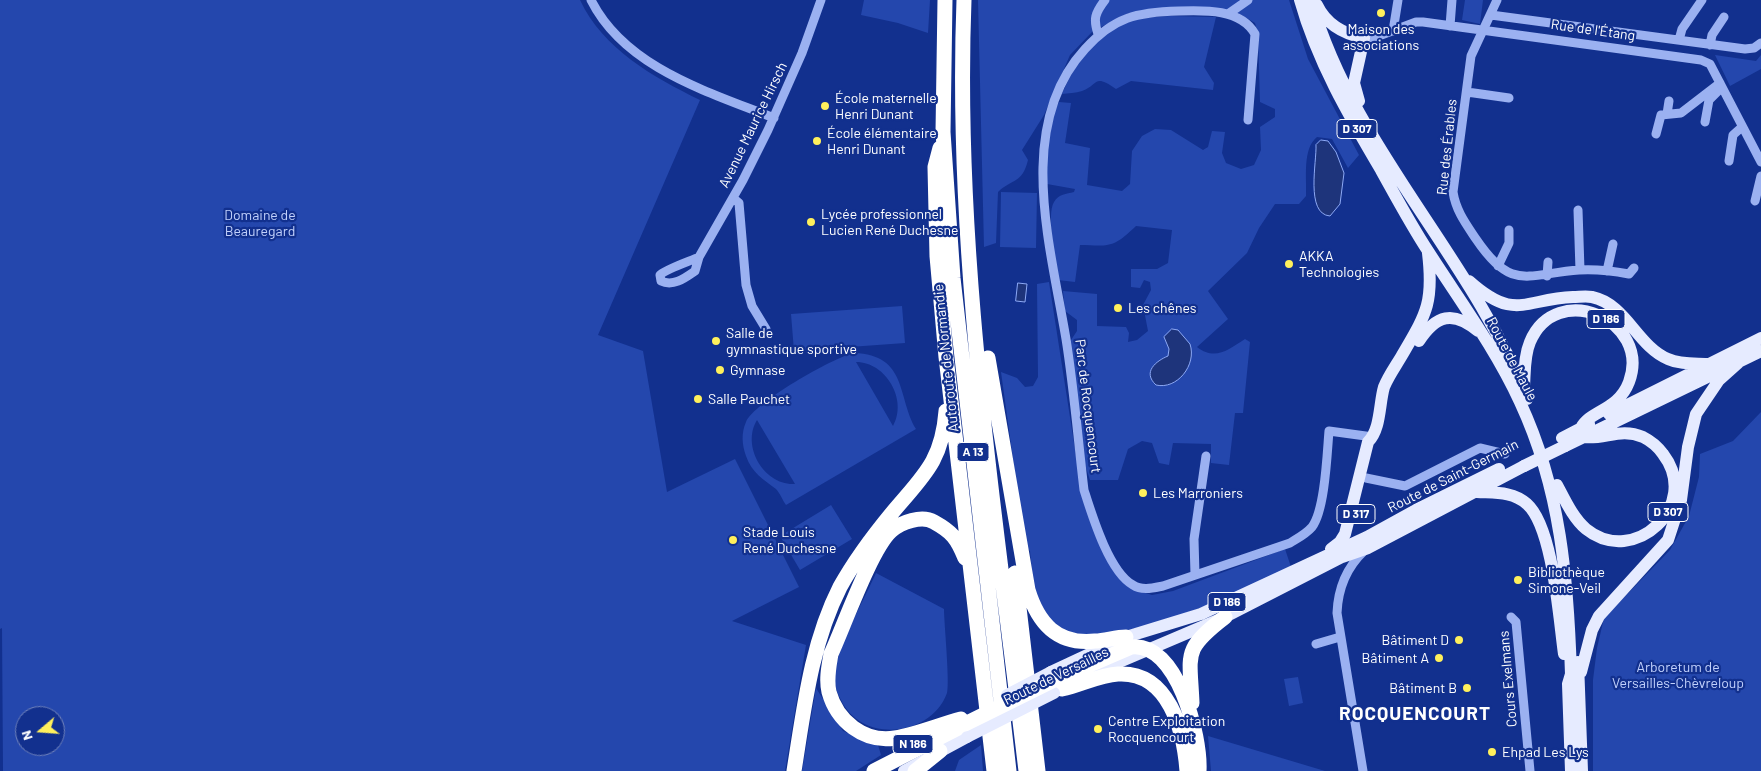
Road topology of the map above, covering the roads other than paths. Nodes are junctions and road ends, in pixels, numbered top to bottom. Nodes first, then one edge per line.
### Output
1 (591, 0) edge
2 (821, 0) edge
3 (945, 0) edge
4 (964, 0) edge
5 (1105, 0) edge
6 (1248, 0) edge
7 (1300, 0) edge
8 (1311, 0) edge
9 (1316, 0) edge
10 (1398, 0) edge
11 (1452, 0) edge
12 (1497, 0) edge
13 (1702, 0) edge
14 (1228, 14) junction
15 (1491, 15) junction
16 (1724, 17) dead end
17 (1450, 26) junction
18 (1485, 29) junction
19 (1393, 31) junction
20 (1098, 34) junction
21 (1364, 38) junction
22 (1679, 40) junction
23 (1761, 43) edge
24 (1606, 45) junction
25 (1710, 45) junction
26 (1605, 56) dead end
27 (1721, 85) junction
28 (1467, 92) junction
29 (1508, 98) dead end
30 (1670, 101) dead end
31 (1667, 114) junction
32 (774, 118) junction
33 (1248, 120) dead end
34 (1705, 122) dead end
35 (1742, 127) junction
36 (943, 132) junction
37 (1656, 134) dead end
38 (1373, 136) junction
39 (1729, 161) dead end
40 (1761, 162) edge
41 (1761, 176) edge
42 (733, 198) junction
43 (1756, 201) dead end
44 (1578, 210) dead end
45 (1509, 230) dead end
46 (1613, 244) dead end
47 (1428, 250) junction
48 (699, 257) dead end
49 (1548, 262) dead end
50 (1498, 266) junction
51 (1634, 268) dead end
52 (1580, 270) junction
53 (1607, 271) junction
54 (1460, 273) junction
55 (1547, 276) junction
56 (974, 309) junction
57 (766, 329) dead end
58 (1485, 337) junction
59 (1761, 338) edge
60 (1761, 351) edge
61 (946, 358) junction
62 (1738, 363) junction
63 (1710, 364) junction
64 (1524, 392) junction
65 (1379, 414) junction
66 (1582, 433) junction
67 (1373, 437) junction
68 (1002, 440) junction
69 (1506, 454) dead end
70 (1206, 456) dead end
71 (1523, 462) junction
72 (1366, 478) junction
73 (1557, 485) junction
74 (1473, 492) junction
75 (1416, 510) junction
76 (1368, 548) junction
77 (1325, 557) junction
78 (1196, 575) junction
79 (973, 590) junction
80 (1225, 617) junction
81 (1511, 617) dead end
82 (1126, 637) junction
83 (1340, 637) junction
84 (1316, 644) dead end
85 (1150, 649) junction
86 (1579, 676) junction
87 (1055, 684) junction
88 (1568, 684) junction
89 (1192, 720) junction
90 (964, 724) junction
91 (940, 751) junction
92 (794, 771) edge
93 (866, 771) edge
94 (874, 771) edge
95 (904, 771) edge
96 (915, 771) edge
97 (994, 771) edge
98 (1009, 771) edge
99 (1026, 771) edge
100 (1038, 771) edge
101 (1187, 771) edge
102 (1199, 771) edge
103 (1363, 771) edge
104 (1530, 771) edge
105 (1571, 771) edge
106 (1582, 771) edge

1 - 32 street
2 - 32 street, Avenue Maurice Hirsch
3 - 36 highway, Autoroute de Normandie / A 13
4 - 56 highway, A 13
5 - 20 street
6 - 14 street
7 - 47 main road, Route de Maule / D 307
8 - 38 main road, Route de Maule / D 307
9 - 21 main road
10 - 19 street
11 - 17 street
12 - 15 street, Rue des Érables
13 - 22 street
14 - 20 street, Parc de Rocquencourt
14 - 33 street, Parc de Rocquencourt
15 - 18 street, Rue des Érables
15 - 22 street
16 - 25 street
17 - 18 street, Rue de l'Étang
17 - 19 street, Rue de l'Étang
18 - 24 street, Rue de l'Étang
18 - 28 street, Rue des Érables
19 - 21 street, Rue de l'Étang
20 - 78 street, Parc de Rocquencourt
21 - 38 main road
22 - 25 street
23 - 25 street
24 - 26 street
24 - 27 street, Rue de l'Étang
27 - 31 street
27 - 34 street
27 - 35 street, Rue de l'Étang
28 - 29 street
28 - 50 street, Rue des Érables
30 - 31 street
31 - 37 street
32 - 42 street, Avenue Maurice Hirsch
35 - 39 street
35 - 40 street, Rue de l'Étang
36 - 61 highway
36 - 98 highway, Autoroute de Normandie / A 13
38 - 54 main road, Route de Maule / D 307
41 - 43 street
42 - 48 street, Avenue Maurice Hirsch
42 - 57 street
44 - 52 street
45 - 50 street
46 - 53 street
47 - 58 main road, Route de Maule / D 307
47 - 65 main road, D 317
49 - 55 street
50 - 55 street, Rue des Érables
51 - 53 street, Rue des Érables
52 - 53 street, Rue des Érables
52 - 55 street, Rue des Érables
54 - 63 main road, D 186
54 - 64 main road, Route de Maule / D 307
56 - 68 highway
56 - 99 highway, A 13
58 - 65 main road, D 307
58 - 88 main road, Route de Maule / D 307
59 - 63 main road, Route de Saint-Germain / D 186
60 - 62 main road, Route de Saint-Germain / D 186
61 - 79 highway
61 - 92 highway
62 - 66 main road, Route de Saint-Germain / D 186
62 - 86 main road, D 186
63 - 66 main road, Route de Saint-Germain / D 186
64 - 66 main road, D 186
64 - 73 main road, Route de Maule / D 307
65 - 67 main road, D 317
66 - 71 main road, Route de Saint-Germain / D 186
66 - 73 main road, D 307
67 - 72 main road, D 317
67 - 77 main road, D 186
67 - 78 street, Parc de Rocquencourt
68 - 82 highway
68 - 100 highway
69 - 72 street
70 - 78 street
71 - 74 main road, Route de Saint-Germain / D 186
71 - 75 main road, Route de Saint-Germain / D 186
72 - 75 main road, D 317
73 - 86 main road, Route de Maule / D 307
74 - 76 main road, Route de Saint-Germain / D 186
74 - 88 main road, D 307
75 - 77 main road, Route de Saint-Germain / D 186
76 - 80 main road, Route de Saint-Germain / D 186
76 - 83 street
77 - 82 main road, Route de Saint-Germain / D 186
79 - 90 highway
79 - 97 highway
80 - 85 main road, N 186
80 - 89 highway
81 - 104 street, Cours Exelmans
82 - 87 main road, Route de Versailles / N 186
83 - 84 street
83 - 103 street
85 - 87 highway, N 186
85 - 89 highway
86 - 106 main road, Route de Maule / D 307
87 - 90 highway, N 186, bridge
87 - 101 highway
88 - 105 main road, Route de Maule / D 307
89 - 102 highway
90 - 91 main road, N 186
90 - 93 main road, N 186
90 - 94 highway, N 186
91 - 95 main road, N 186
91 - 96 highway

